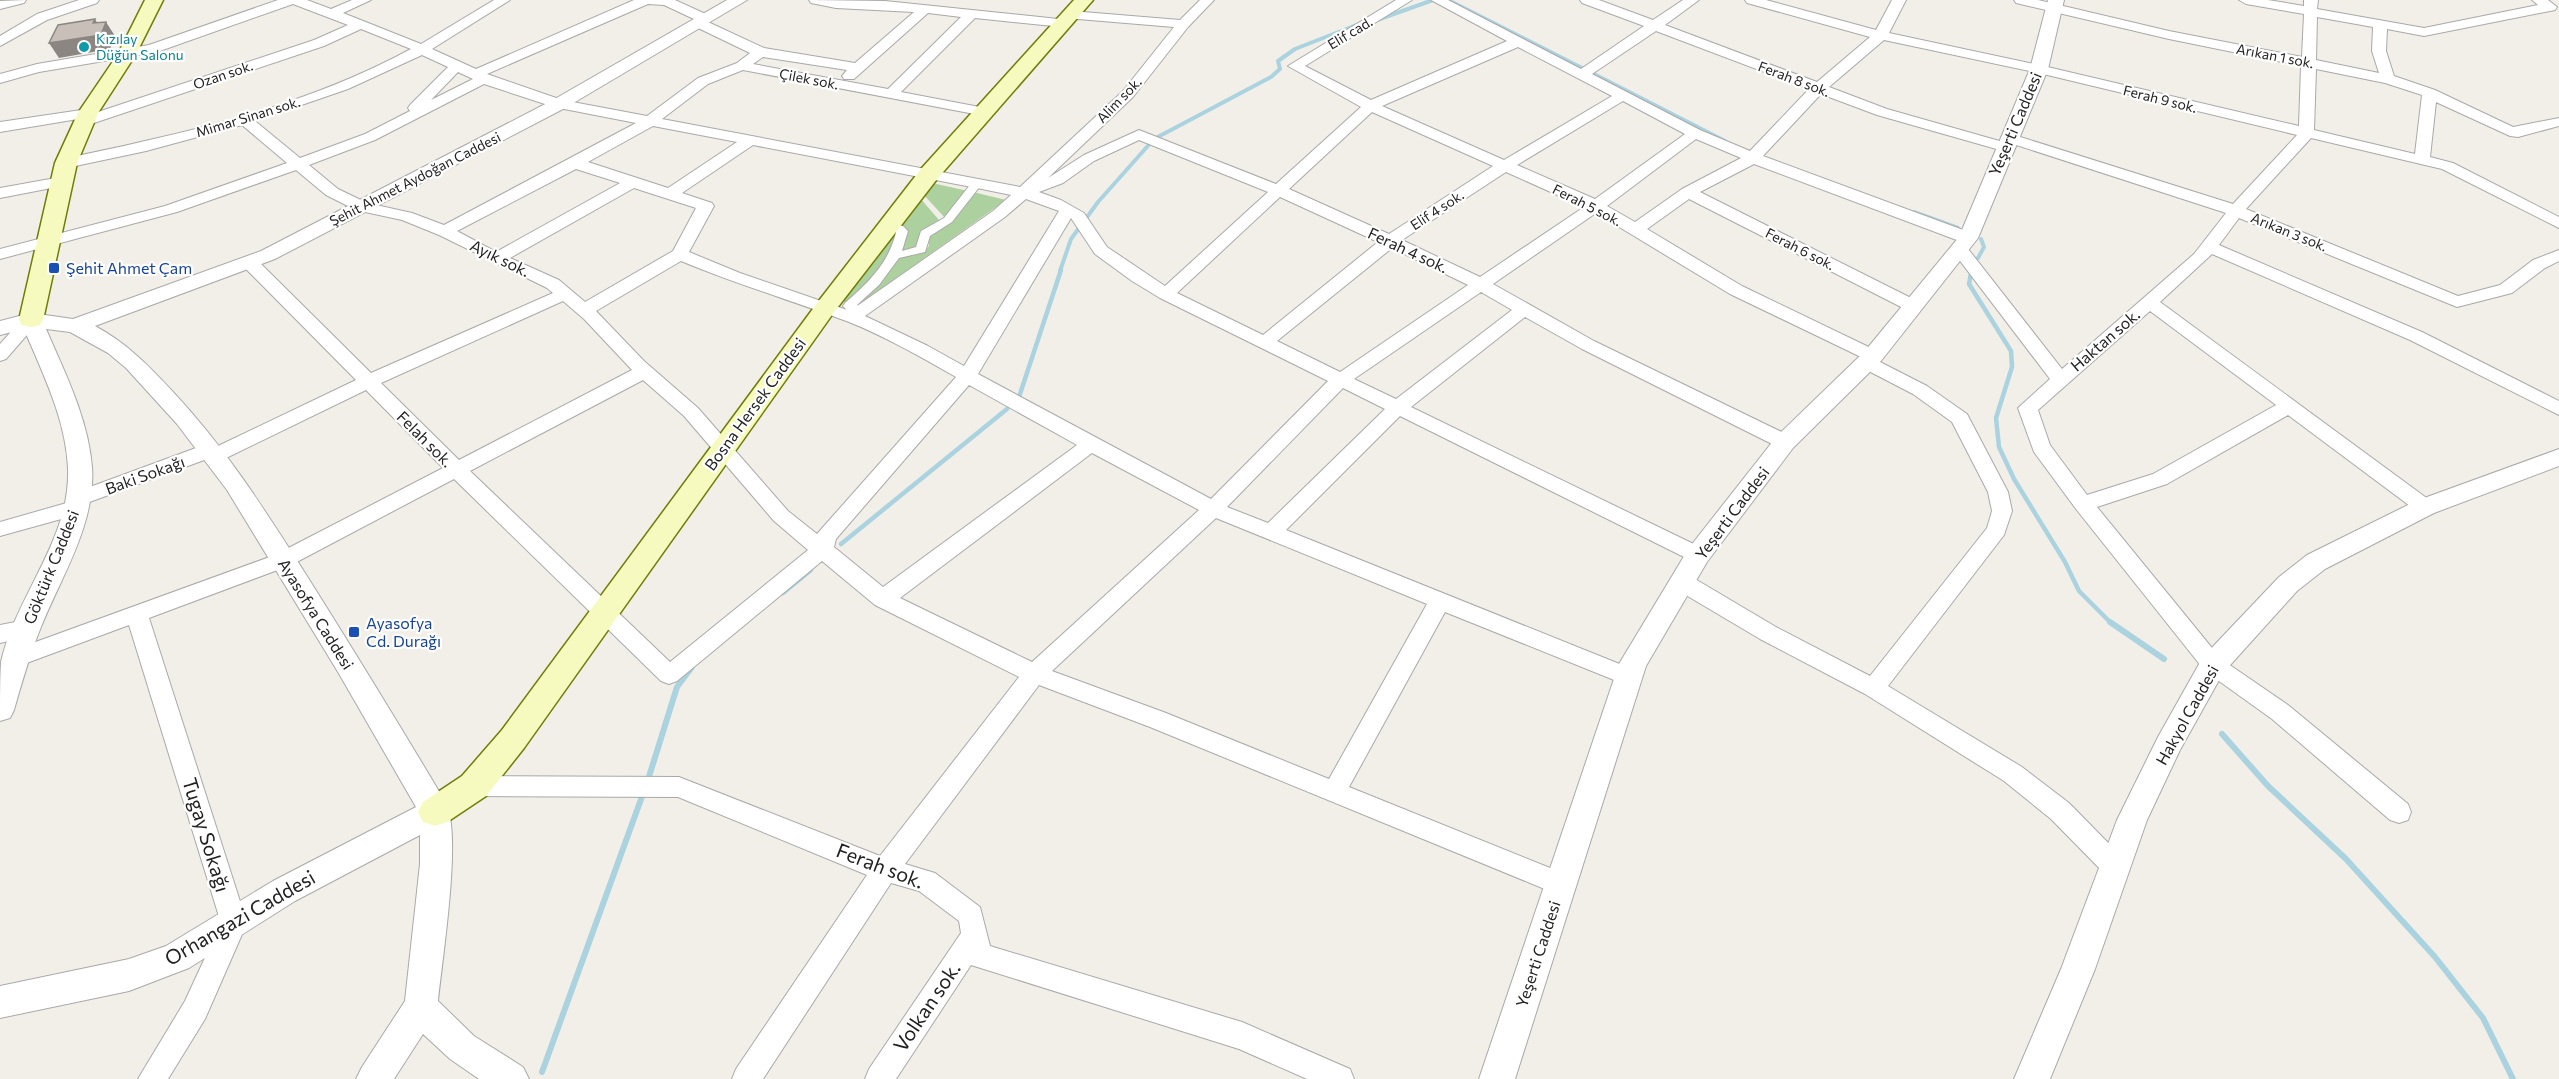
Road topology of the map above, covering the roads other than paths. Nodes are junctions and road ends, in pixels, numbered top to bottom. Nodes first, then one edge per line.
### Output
1 (19, 0) edge
2 (154, 0) edge
3 (293, 0) edge
4 (364, 0) edge
5 (503, 0) edge
6 (739, 0) edge
7 (816, 0) edge
8 (1207, 0) edge
9 (1405, 0) edge
10 (1438, 0) edge
11 (1587, 0) edge
12 (1692, 0) edge
13 (1752, 0) edge
14 (1899, 0) edge
15 (2021, 0) edge
16 (2246, 0) edge
17 (2539, 0) edge
18 (83, 1) edge
19 (881, 3) edge
20 (905, 4) edge
21 (2054, 4) edge
22 (0, 5) edge
23 (2311, 6) edge
24 (924, 10) junction
25 (1073, 13) edge
26 (332, 14) junction
27 (970, 15) junction
28 (702, 21) junction
29 (361, 24) junction
30 (1183, 24) junction
31 (2380, 24) junction
32 (1654, 25) junction
33 (1880, 36) junction
34 (1520, 41) junction
35 (0, 42) edge
36 (422, 49) junction
37 (760, 52) junction
38 (127, 54) junction
39 (2308, 63) junction
40 (456, 65) junction
41 (742, 66) junction
42 (1295, 66) joint
43 (858, 68) junction
44 (2038, 69) junction
45 (1583, 74) junction
46 (481, 76) junction
47 (0, 79) edge
48 (2388, 79) junction
49 (840, 85) junction
50 (1818, 89) junction
51 (2430, 93) junction
52 (891, 94) junction
53 (1623, 95) junction
54 (559, 104) junction
55 (1370, 106) junction
56 (985, 112) junction
57 (86, 117) junction
58 (243, 119) junction
59 (404, 119) junction
60 (649, 122) junction
61 (2559, 122) edge
62 (0, 127) edge
63 (1695, 133) junction
64 (2306, 134) junction
65 (749, 141) junction
66 (2007, 142) junction
67 (1753, 158) junction
68 (2422, 161) junction
69 (297, 163) junction
70 (575, 163) junction
71 (1504, 166) junction
72 (63, 172) junction
73 (929, 174) junction
74 (633, 182) junction
75 (977, 183) junction
76 (1278, 190) junction
77 (1688, 192) junction
78 (0, 193) edge
79 (1023, 193) junction
80 (670, 194) junction
81 (1596, 206) junction
82 (362, 207) junction
83 (1067, 211) junction
84 (2237, 211) junction
85 (2559, 223) edge
86 (890, 225) junction
87 (1635, 230) junction
88 (445, 231) junction
89 (1390, 241) junction
90 (50, 242) junction
91 (1964, 244) junction
92 (2209, 247) junction
93 (0, 254) edge
94 (680, 254) junction
95 (895, 255) junction
96 (2559, 255) edge
97 (497, 258) junction
98 (250, 263) junction
99 (1480, 285) junction
100 (565, 294) junction
101 (1166, 294) junction
102 (2149, 302) junction
103 (1913, 306) junction
104 (826, 307) junction
105 (1524, 309) junction
106 (584, 310) junction
107 (856, 314) junction
108 (31, 321) junction
109 (75, 327) junction
110 (0, 328) edge
111 (1264, 343) junction
112 (0, 355) edge
113 (1870, 359) junction
114 (645, 371) junction
115 (967, 376) junction
116 (2060, 379) junction
117 (1340, 380) junction
118 (368, 382) junction
119 (2289, 406) junction
120 (1397, 408) junction
121 (2559, 409) edge
122 (1785, 442) junction
123 (1091, 444) junction
124 (722, 450) junction
125 (213, 453) junction
126 (2559, 457) edge
127 (456, 469) junction
128 (77, 503) junction
129 (2083, 504) junction
130 (2425, 507) junction
131 (1213, 509) junction
132 (0, 529) edge
133 (1271, 532) junction
134 (822, 550) junction
135 (1698, 555) junction
136 (283, 560) junction
137 (1682, 582) junction
138 (884, 599) junction
139 (1440, 600) junction
140 (603, 613) junction
141 (137, 614) junction
142 (26, 629) junction
143 (0, 634) edge
144 (16, 658) junction
145 (2213, 665) junction
146 (1034, 674) junction
147 (1629, 676) junction
148 (1873, 688) junction
149 (0, 710) edge
150 (474, 786) junction
151 (1334, 792) junction
152 (435, 812) junction
153 (2399, 812) dead end
154 (2114, 866) junction
155 (885, 870) junction
156 (1561, 884) junction
157 (234, 923) junction
158 (975, 935) junction
159 (0, 1002) edge
160 (421, 1006) junction
161 (152, 1079) edge
162 (374, 1079) edge
163 (511, 1079) edge
164 (746, 1079) edge
165 (879, 1079) edge
166 (1340, 1079) edge
167 (1497, 1079) edge
168 (2032, 1079) edge

1 - 22 street
2 - 38 main road
3 - 26 street
3 - 38 street
4 - 26 street
5 - 36 street, Mimar Sinan sok.
6 - 28 street, Şehit Ahmet Aydoğan Caddesi
7 - 19 street
8 - 30 street, Alim sok.
9 - 42 street, Elif cad.
10 - 34 street
11 - 32 street, Ferah 8 sok.
12 - 32 street
13 - 33 street, Ferah 9 sok.
14 - 33 street
15 - 21 street, Arıkan 1 sok.
16 - 23 street
17 - 31 street
18 - 35 street
19 - 20 street
20 - 24 street
21 - 39 street, Arıkan 1 sok.
21 - 44 street, Yeşerti Caddesi
23 - 31 street
23 - 39 street
24 - 27 street
24 - 43 street
25 - 27 street
25 - 30 street
25 - 56 main road, Bosna Hersek Caddesi
26 - 29 street
27 - 52 street
28 - 37 street
28 - 46 street
28 - 54 street, Şehit Ahmet Aydoğan Caddesi
29 - 36 street
29 - 57 street, Ozan sok.
30 - 79 street, Alim sok.
31 - 48 street
32 - 45 street
32 - 50 street, Ferah 8 sok.
33 - 44 street, Ferah 9 sok.
33 - 50 street
34 - 45 street
34 - 55 street
36 - 40 street
36 - 58 street, Mimar Sinan sok.
37 - 41 street
37 - 43 street
38 - 47 street
38 - 57 main road
39 - 48 street, Arıkan 1 sok.
39 - 64 street
40 - 46 street
40 - 59 street
41 - 49 street, Çilek sok.
41 - 60 street
42 - 55 street, Ferah 5 sok.
43 - 49 street
44 - 64 street, Ferah 9 sok.
44 - 66 street, Yeşerti Caddesi
45 - 53 street
46 - 54 street
46 - 59 street
48 - 51 street, Arıkan 1 sok.
49 - 52 street, Çilek sok.
50 - 66 street, Ferah 8 sok.
50 - 67 street
51 - 61 street, Arıkan 1 sok.
51 - 68 street
52 - 56 street, Çilek sok.
53 - 63 street
53 - 71 street, Elif 4 sok.
54 - 60 street
54 - 82 street, Şehit Ahmet Aydoğan Caddesi
55 - 71 street, Ferah 5 sok.
55 - 76 street
56 - 73 main road, Bosna Hersek Caddesi
57 - 62 street, Ozan sok.
57 - 72 main road
58 - 69 street, Ayık sok.
58 - 72 street, Mimar Sinan sok.
59 - 69 street
60 - 65 street
60 - 70 street
63 - 67 street
63 - 81 street
64 - 68 street, Ferah 9 sok.
64 - 84 street, Haktan sok.
65 - 73 street
65 - 80 street
66 - 84 street, Arıkan 3 sok.
66 - 91 street, Yeşerti Caddesi
67 - 77 street
67 - 91 street
68 - 85 street, Ferah 9 sok.
69 - 82 street, Ayık sok.
69 - 90 street
70 - 74 street
70 - 88 street
71 - 81 street, Ferah 5 sok.
71 - 89 street, Elif 4 sok.
72 - 78 street, Mimar Sinan sok.
72 - 90 main road
73 - 75 street
73 - 86 main road, Bosna Hersek Caddesi
74 - 80 street
74 - 97 street
75 - 79 street
75 - 95 street
76 - 79 street, Ferah 4 sok.
76 - 89 street, Ferah 4 sok.
76 - 101 street
77 - 87 street
77 - 103 street, Ferah 6 sok.
79 - 83 street
79 - 107 street, Alim sok.
80 - 94 street
81 - 87 street, Ferah 5 sok.
81 - 99 street
82 - 88 street, Ayık sok.
82 - 98 street, Şehit Ahmet Aydoğan Caddesi
83 - 101 street
83 - 115 street
84 - 92 street, Haktan sok.
84 - 96 street, Arıkan 3 sok.
86 - 95 street
86 - 104 main road, Bosna Hersek Caddesi
87 - 113 street, Ferah 5 sok.
88 - 97 street, Ayık sok.
89 - 99 street, Ferah 4 sok.
89 - 111 street, Elif 4 sok.
90 - 93 street
90 - 108 main road
91 - 103 street, Yeşerti Caddesi
91 - 116 street
92 - 102 street, Haktan sok.
92 - 121 street
94 - 104 street
94 - 106 street
95 - 107 street
97 - 100 street, Ayık sok.
98 - 109 street, Şehit Ahmet Aydoğan Caddesi
98 - 118 street, Felah sok.
99 - 105 street, Ferah 4 sok.
99 - 117 street
100 - 106 street, Ayık sok.
100 - 118 street, Baki Sokağı
101 - 111 street
102 - 116 street, Haktan sok.
102 - 119 street
103 - 113 street, Yeşerti Caddesi
104 - 107 street
104 - 124 main road, Bosna Hersek Caddesi
105 - 120 street
105 - 122 street, Ferah 4 sok.
106 - 114 street, Ayık sok.
107 - 115 street
108 - 109 street, Ayasofya Caddesi
108 - 110 street
108 - 112 street
108 - 128 street, Göktürk Caddesi
109 - 125 street, Ayasofya Caddesi
111 - 117 street
113 - 122 street, Yeşerti Caddesi
113 - 148 street, Ferah 5 sok.
114 - 124 street, Ayık sok.
114 - 127 street
115 - 123 street
115 - 134 street
116 - 129 street, Haktan sok.
117 - 120 street
117 - 131 street
118 - 125 street, Baki Sokağı
118 - 127 street, Felah sok.
119 - 129 street
119 - 130 street
120 - 133 street
120 - 135 street
122 - 135 street, Yeşerti Caddesi
123 - 131 street
123 - 138 street
124 - 134 street, Ayık sok.
124 - 140 main road, Bosna Hersek Caddesi
125 - 128 street, Baki Sokağı
125 - 136 street, Ayasofya Caddesi
126 - 130 street, Hakyol Caddesi
127 - 136 street
127 - 140 street, Felah sok.
128 - 132 street, Baki Sokağı
128 - 142 street, Göktürk Caddesi
129 - 145 street, Haktan sok.
130 - 145 street, Hakyol Caddesi
131 - 133 street
131 - 146 street
133 - 139 street
134 - 138 street, Ayık sok.
134 - 140 street, Felah sok.
135 - 137 street, Yeşerti Caddesi
136 - 141 street
136 - 152 street, Ayasofya Caddesi
137 - 147 street, Yeşerti Caddesi
137 - 148 street
138 - 146 street, Ayık sok.
139 - 147 street
139 - 151 street
140 - 150 main road, Bosna Hersek Caddesi
141 - 144 street
141 - 157 street, Tugay Sokağı
142 - 143 street
142 - 144 street, Göktürk Caddesi
144 - 149 street, Göktürk Caddesi
145 - 153 street, Haktan sok.
145 - 154 street, Hakyol Caddesi
146 - 151 street, Ayık sok.
146 - 155 street
147 - 156 street, Yeşerti Caddesi
148 - 154 street
150 - 152 main road, Bosna Hersek Caddesi
150 - 155 street, Ferah sok.
151 - 156 street, Ayık sok.
152 - 157 street, Orhangazi Caddesi
152 - 160 street, Ayasofya Caddesi
154 - 168 street, Hakyol Caddesi
155 - 158 street, Ferah sok.
155 - 164 street
156 - 167 street, Yeşerti Caddesi
157 - 159 street, Orhangazi Caddesi
157 - 161 street
158 - 165 street, Volkan sok.
158 - 166 street, Ferah sok.
160 - 162 street
160 - 163 street

